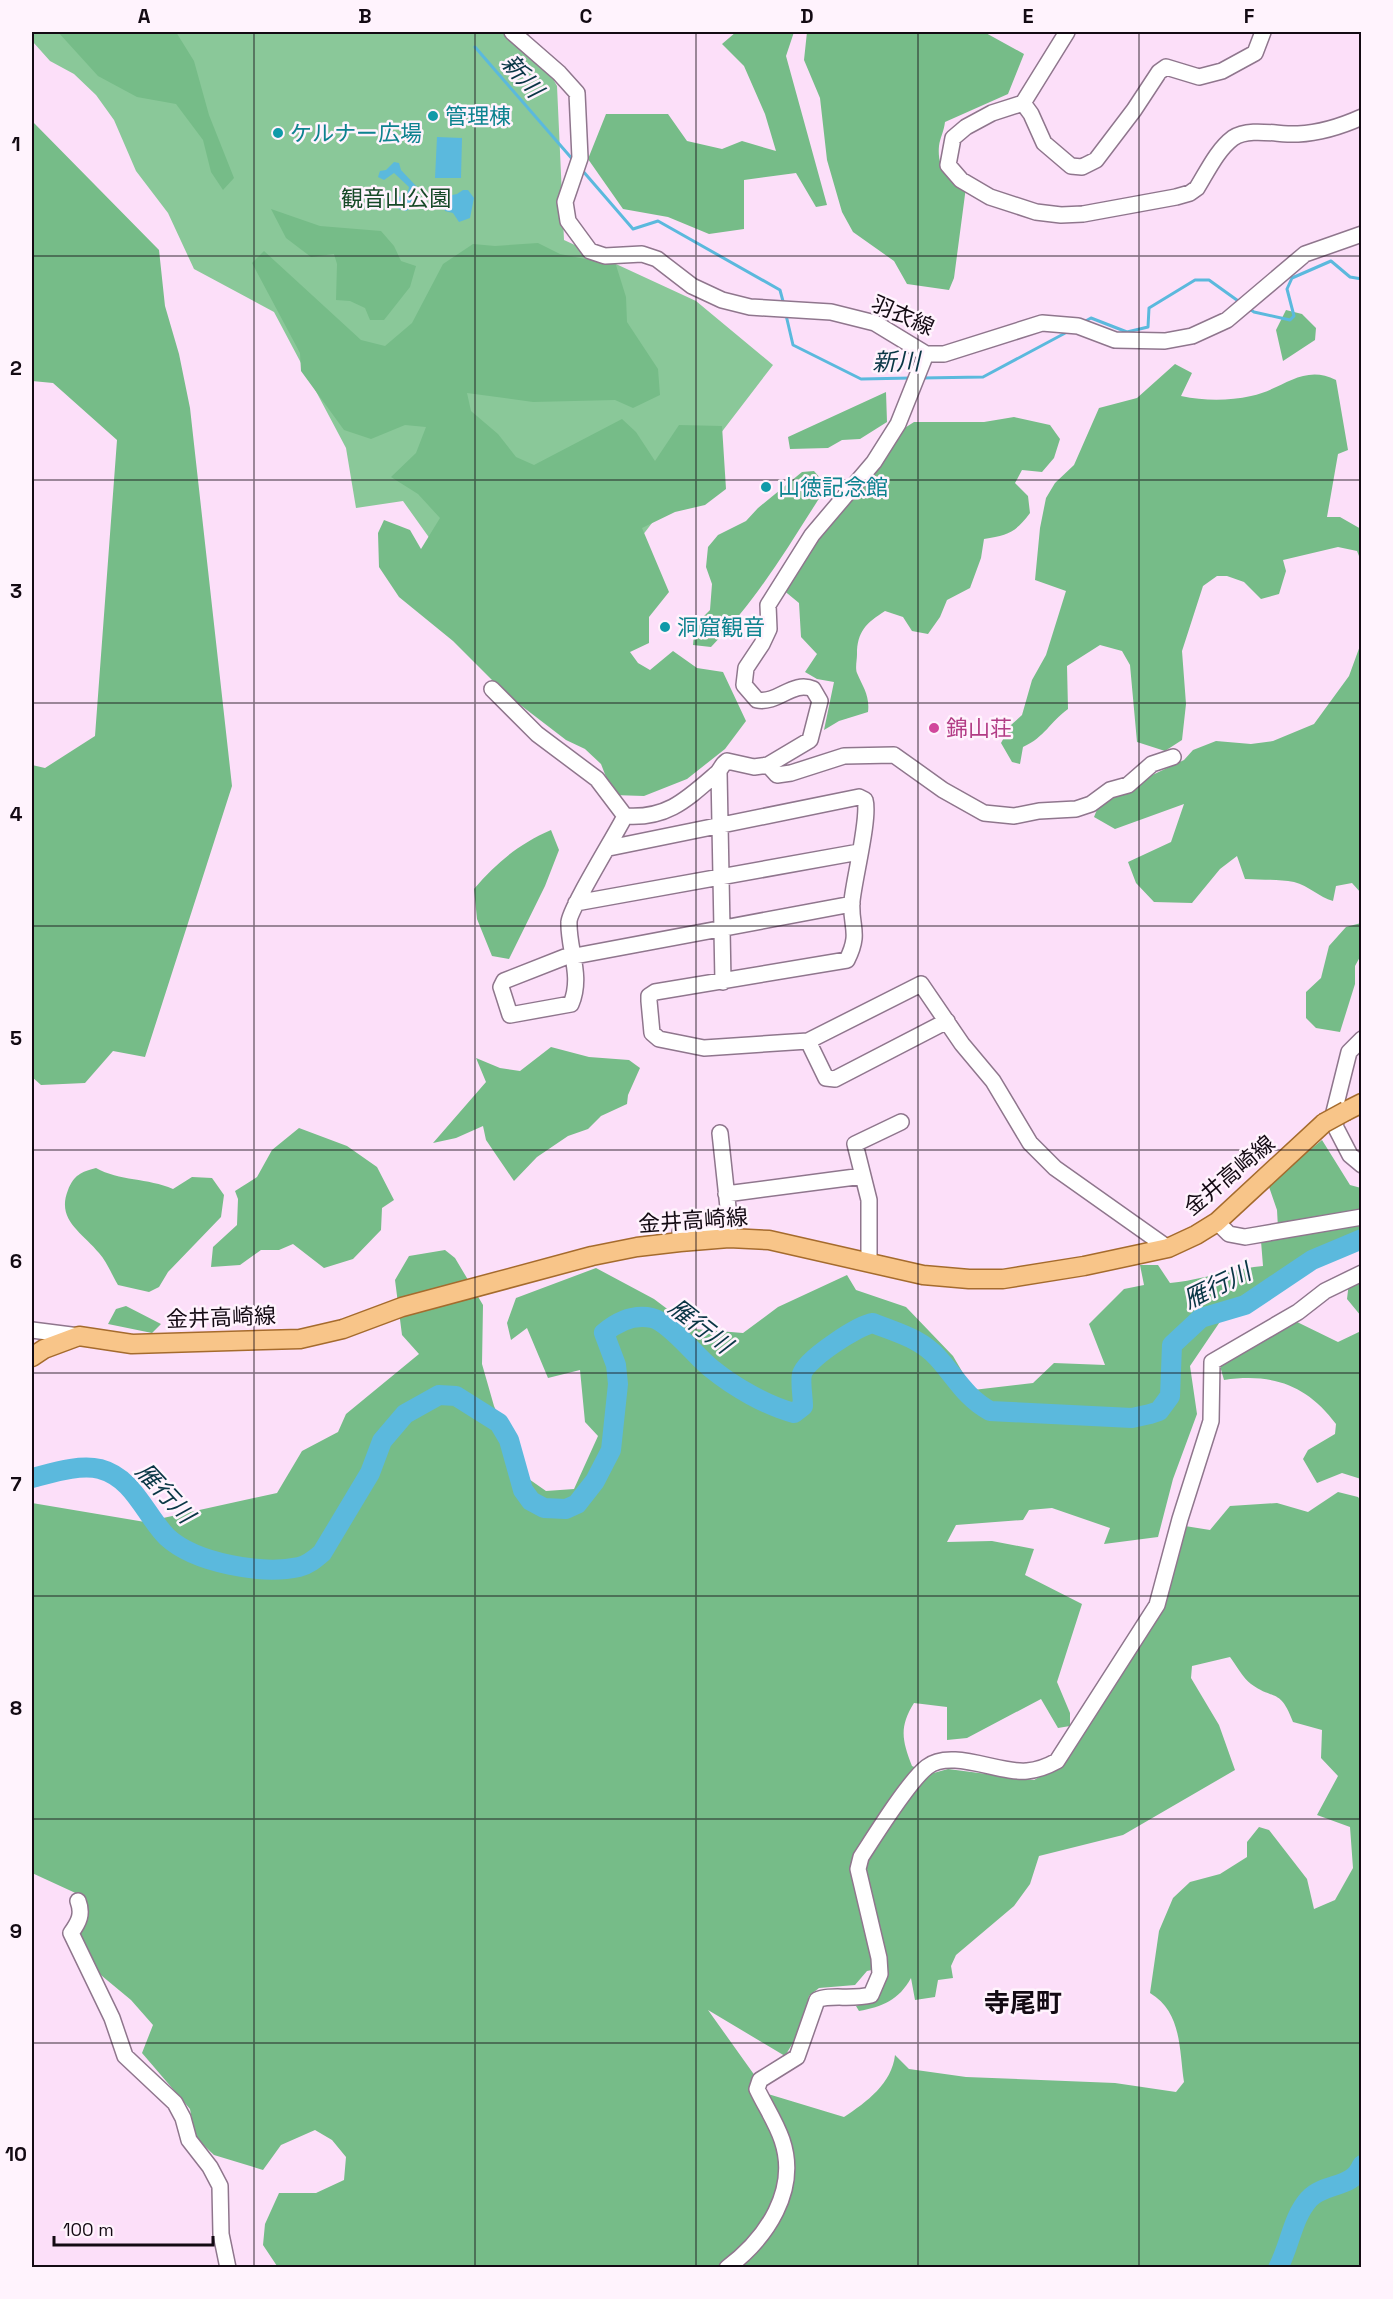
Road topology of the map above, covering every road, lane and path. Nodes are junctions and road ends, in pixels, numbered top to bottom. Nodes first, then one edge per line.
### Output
1 (512, 32) edge
2 (1067, 32) edge
3 (1263, 32) edge
4 (1023, 102) junction
5 (1362, 117) edge
6 (1362, 234) edge
7 (926, 354) junction
8 (492, 689) dead end
9 (1173, 758) dead end
10 (768, 765) junction
11 (719, 771) junction
12 (625, 816) junction
13 (720, 825) junction
14 (609, 848) junction
15 (859, 852) junction
16 (721, 876) junction
17 (576, 903) junction
18 (852, 904) junction
19 (722, 928) junction
20 (575, 956) junction
21 (723, 982) junction
22 (947, 1021) junction
23 (1362, 1039) edge
24 (808, 1041) junction
25 (1354, 1107) edge
26 (901, 1122) dead end
27 (720, 1133) dead end
28 (1362, 1165) edge
29 (863, 1176) junction
30 (726, 1194) junction
31 (1362, 1217) edge
32 (1217, 1222) junction
33 (680, 1242) junction
34 (1168, 1248) junction
35 (869, 1263) junction
36 (1362, 1273) edge
37 (32, 1330) edge
38 (79, 1336) junction
39 (32, 1357) edge
40 (78, 1901) dead end
41 (228, 2268) edge
42 (727, 2268) edge

1 - 7 street, 羽衣線
2 - 4 street
3 - 4 street
4 - 5 street
6 - 7 street, 羽衣線
7 - 10 street
8 - 12 street
9 - 10 street
10 - 11 street
11 - 12 street
11 - 13 street
12 - 14 street
13 - 14 street
13 - 15 street
13 - 16 street
14 - 17 street
15 - 16 street
15 - 18 street
16 - 17 street
16 - 19 street
17 - 20 street
18 - 19 street
18 - 21 street
19 - 20 street
19 - 21 street
20 - 20 street
21 - 24 street
22 - 24 street
22 - 24 street
22 - 34 street
23 - 28 street
25 - 32 main road, 金井高崎線, bridge
26 - 29 street
27 - 30 street
29 - 30 street
29 - 35 street
30 - 33 street
31 - 32 street
32 - 34 main road, 金井高崎線
33 - 35 main road, 金井高崎線
33 - 38 main road, 金井高崎線
34 - 35 main road, 金井高崎線
36 - 42 street
37 - 38 street
38 - 39 main road, 金井高崎線
40 - 41 street

